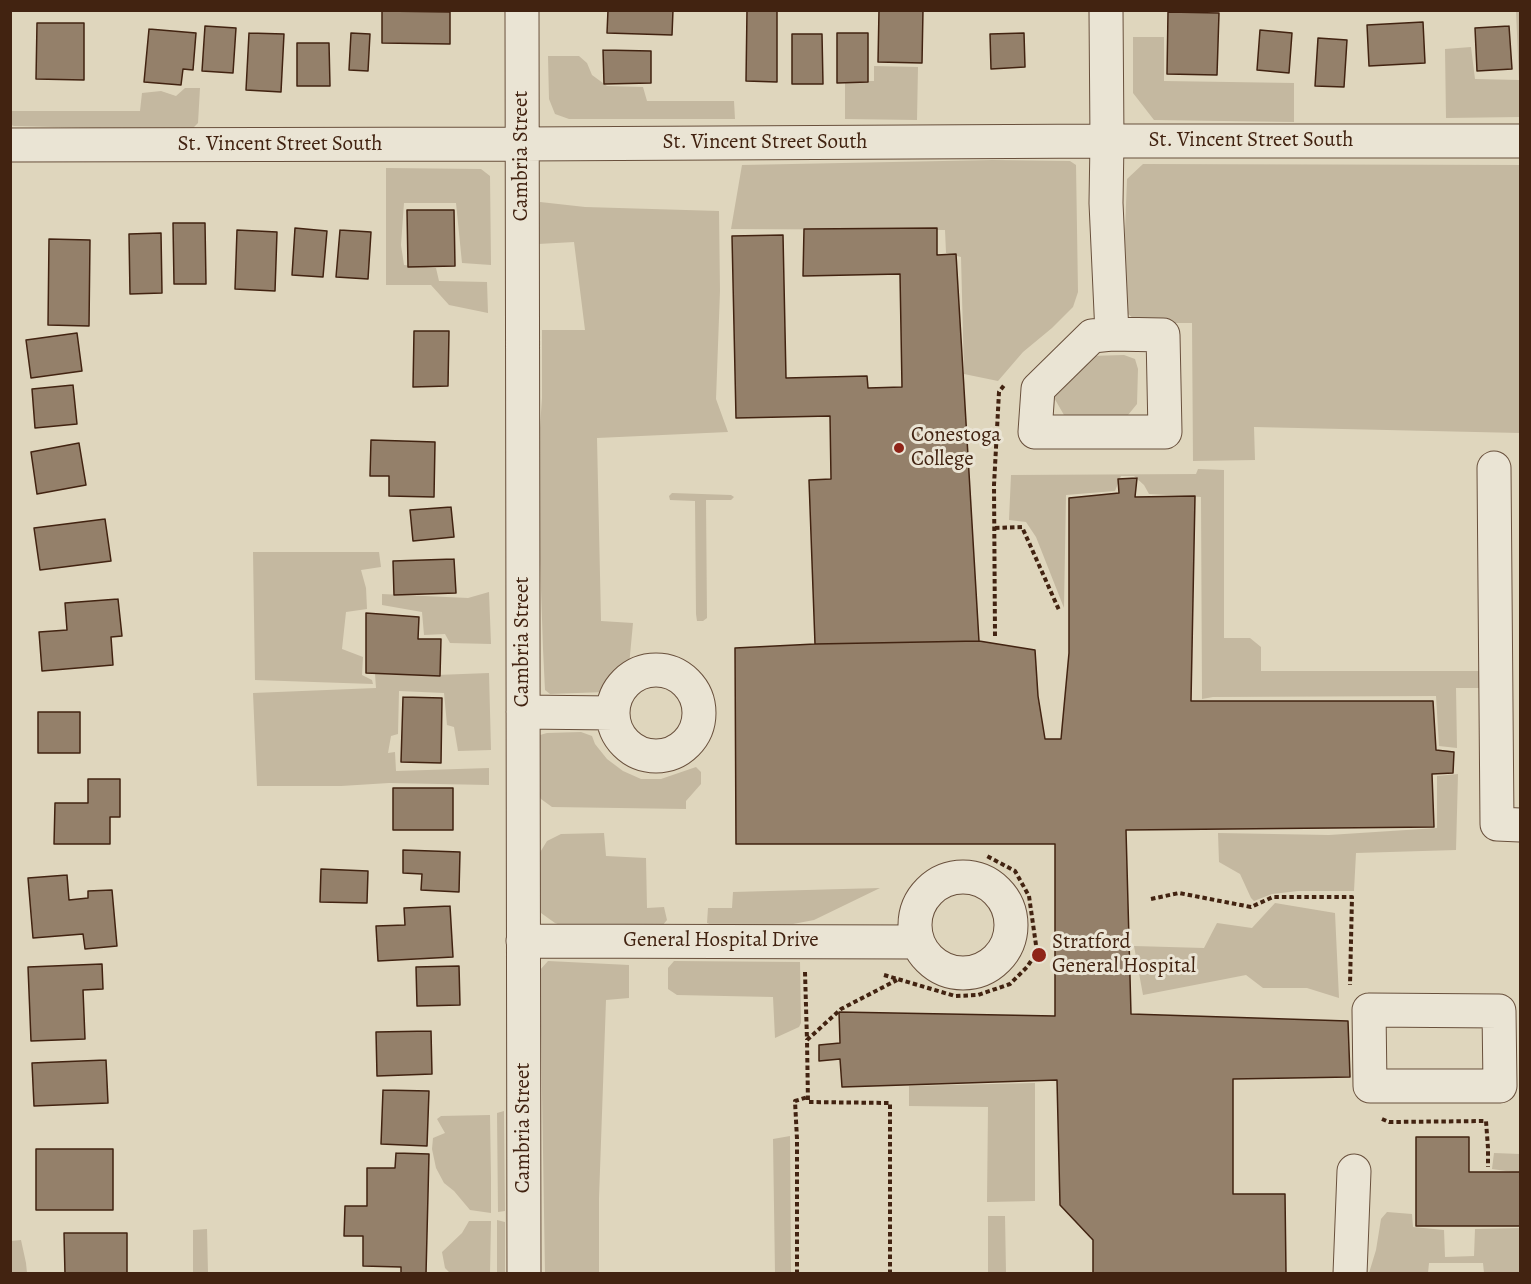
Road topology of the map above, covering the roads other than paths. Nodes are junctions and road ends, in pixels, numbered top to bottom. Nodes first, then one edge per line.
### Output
1 (522, 10) edge
2 (1106, 10) edge
3 (1107, 141) junction
4 (1521, 141) edge
5 (521, 144) junction
6 (10, 145) edge
7 (1112, 334) junction
8 (1494, 468) dead end
9 (523, 712) junction
10 (613, 713) dead end
11 (1521, 825) edge
12 (523, 941) junction
13 (918, 942) dead end
14 (1354, 1171) dead end
15 (524, 1274) edge
16 (1350, 1274) edge

1 - 5 street, Cambria Street
2 - 3 street
3 - 4 street, St. Vincent Street South
3 - 5 street, St. Vincent Street South
3 - 7 street
5 - 6 street, St. Vincent Street South
5 - 9 street, Cambria Street
7 - 7 street
8 - 11 street
9 - 10 street
9 - 12 street, Cambria Street
12 - 13 street, General Hospital Drive
12 - 15 street, Cambria Street
14 - 16 street

